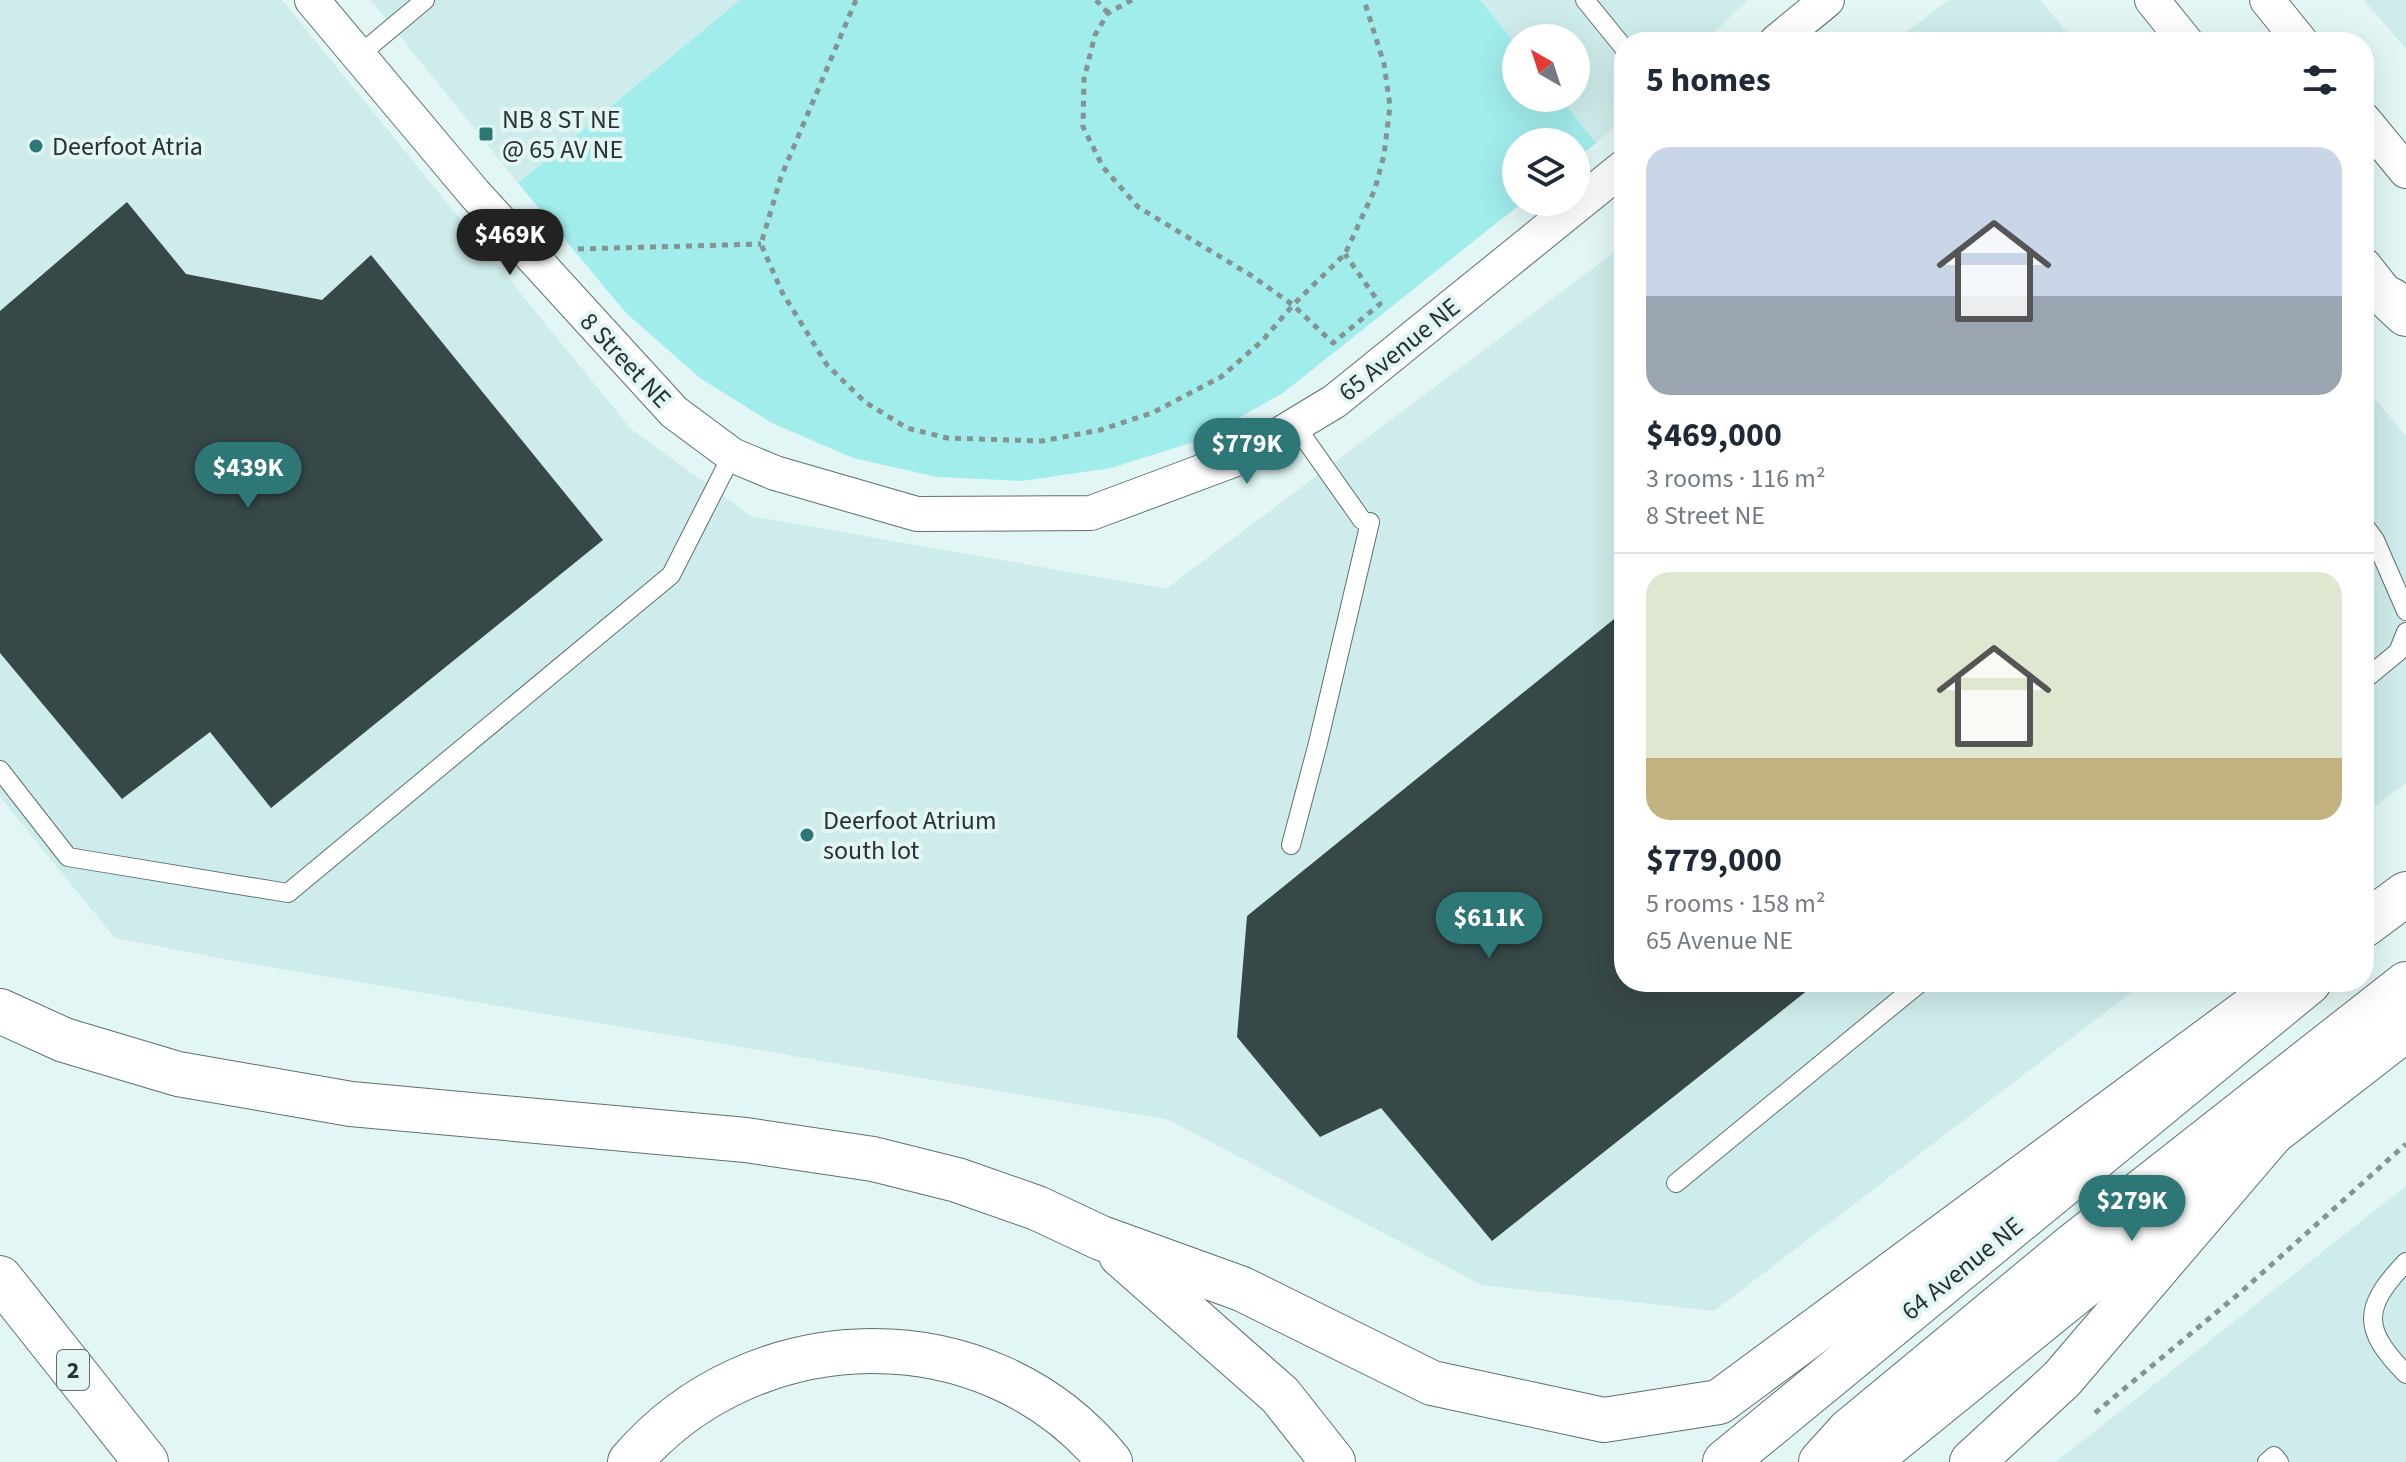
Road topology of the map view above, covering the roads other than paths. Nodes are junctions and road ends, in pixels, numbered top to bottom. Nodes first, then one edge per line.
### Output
1 (312, 0) edge
2 (425, 0) edge
3 (1585, 0) edge
4 (1827, 0) edge
5 (2152, 0) edge
6 (2267, 0) edge
7 (1788, 32) edge
8 (2178, 32) edge
9 (2293, 32) edge
10 (1614, 36) edge
11 (358, 56) junction
12 (2374, 132) edge
13 (2406, 171) edge
14 (1614, 175) edge
15 (2374, 277) edge
16 (2401, 311) edge
17 (1295, 425) junction
18 (732, 455) junction
19 (775, 473) joint
20 (2374, 539) edge
21 (2406, 611) edge
22 (2406, 632) edge
23 (2374, 672) edge
24 (0, 770) edge
25 (1291, 845) dead end
26 (2406, 894) edge
27 (2406, 903) edge
28 (2374, 918) edge
29 (2374, 929) edge
30 (2406, 984) edge
31 (1909, 992) edge
32 (2273, 992) edge
33 (2297, 992) edge
34 (0, 1011) edge
35 (2406, 1029) edge
36 (2272, 1133) junction
37 (1676, 1183) dead end
38 (1101, 1238) junction
39 (2406, 1262) edge
40 (0, 1278) edge
41 (2406, 1374) edge
42 (146, 1462) edge
43 (630, 1462) edge
44 (1110, 1462) edge
45 (1333, 1462) edge
46 (1725, 1462) edge
47 (1821, 1462) edge
48 (1867, 1462) edge
49 (1972, 1462) edge
50 (2267, 1462) edge
51 (2279, 1462) edge

1 - 11 street, 8 Street NE
2 - 11 lane
3 - 10 lane
4 - 7 street
5 - 8 street
6 - 9 street
11 - 18 street, 8 Street NE
12 - 13 street
14 - 17 street, 65 Avenue NE
15 - 16 street
17 - 19 street, 65 Avenue NE
17 - 25 lane
18 - 19 street, 8 Street NE
18 - 24 lane
20 - 21 lane
22 - 23 lane
26 - 28 main road
27 - 29 main road
30 - 47 main road
31 - 37 lane
32 - 38 main road
33 - 46 main road, 64 Avenue NE
34 - 38 main road
35 - 36 main road
36 - 48 main road
36 - 49 main road
38 - 45 main road
39 - 41 lane
40 - 42 main road, 2
43 - 44 main road
50 - 51 lane

